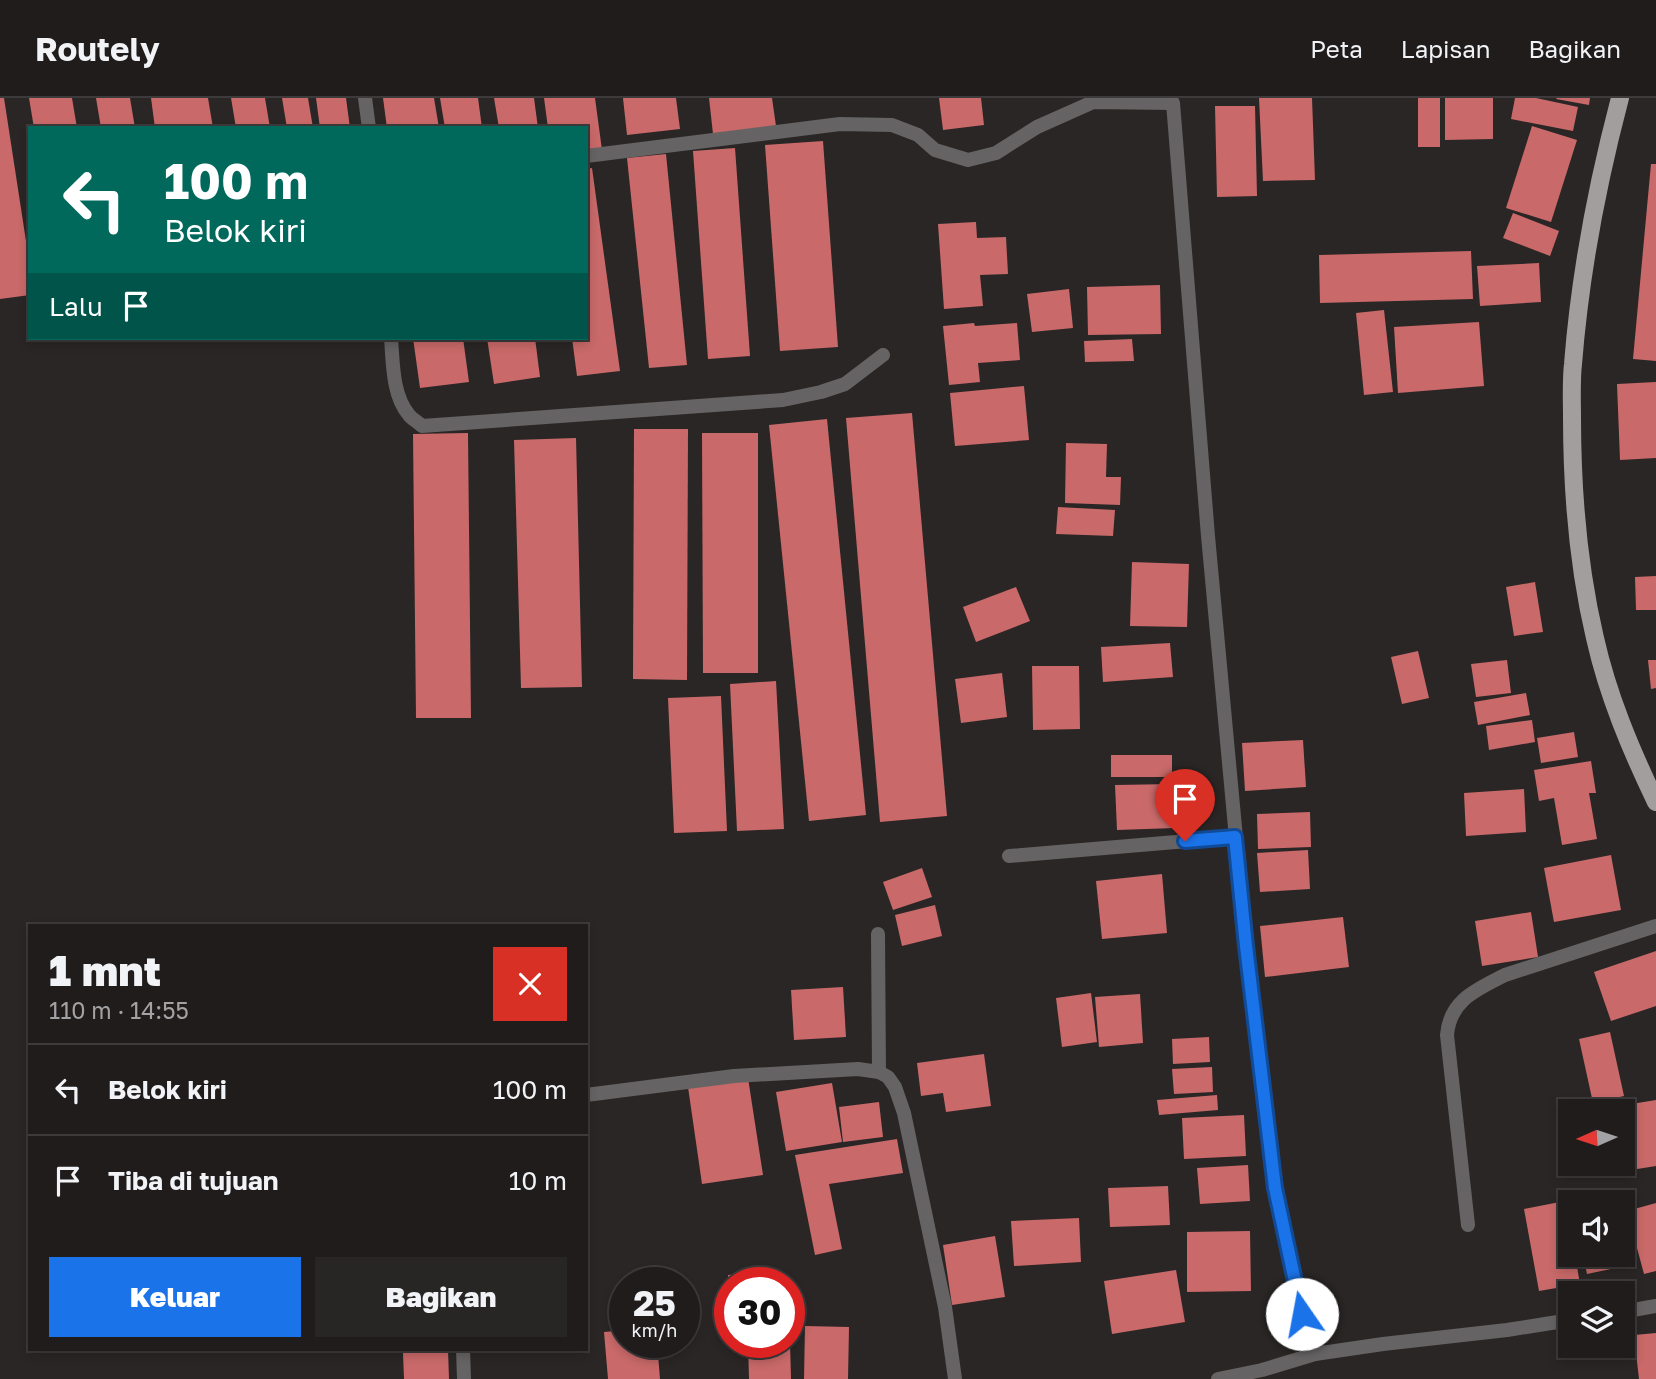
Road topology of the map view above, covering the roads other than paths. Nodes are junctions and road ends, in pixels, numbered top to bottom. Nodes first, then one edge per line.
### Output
1 (365, 98) edge
2 (1620, 98) edge
3 (1167, 100) edge
4 (369, 126) edge
5 (588, 156) edge
6 (391, 340) edge
7 (883, 355) dead end
8 (1656, 802) edge
9 (1235, 837) junction
10 (1009, 856) dead end
11 (1656, 926) edge
12 (878, 934) dead end
13 (879, 1072) junction
14 (588, 1096) edge
15 (1468, 1225) dead end
16 (1656, 1306) edge
17 (1635, 1309) edge
18 (1558, 1322) edge
19 (463, 1351) edge
20 (1315, 1354) junction
21 (464, 1379) edge
22 (955, 1379) edge
23 (1218, 1379) edge

1 - 4 street
2 - 8 main road
3 - 5 street
3 - 9 street
6 - 7 street
9 - 10 street
9 - 20 street
11 - 15 street
12 - 13 street
13 - 14 street
13 - 22 street
16 - 17 street
18 - 20 street
19 - 21 street
20 - 23 street

